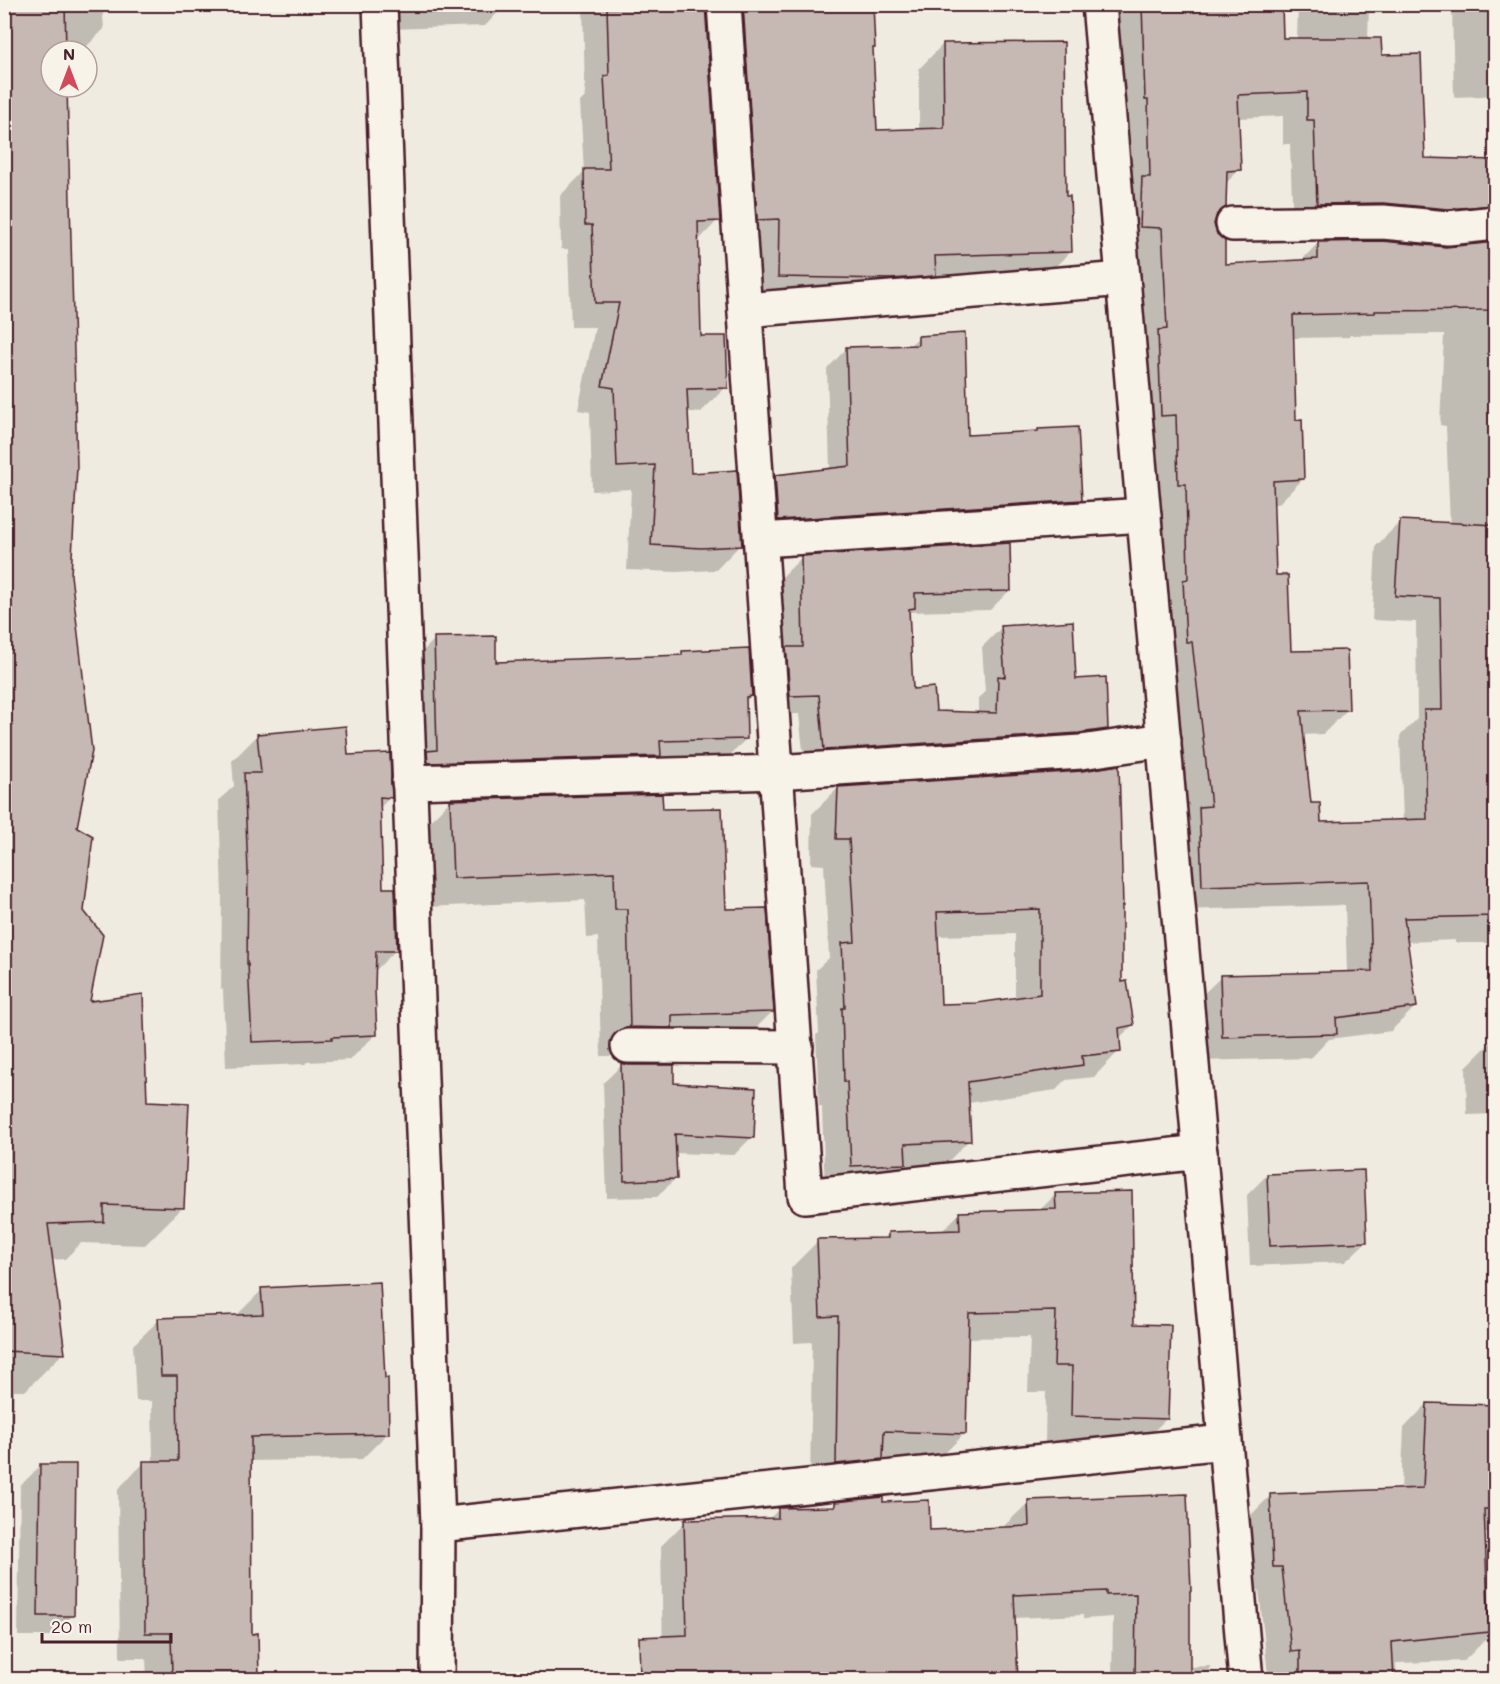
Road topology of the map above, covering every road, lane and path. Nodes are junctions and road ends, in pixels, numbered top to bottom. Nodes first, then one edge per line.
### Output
1 (380, 4) edge
2 (724, 4) edge
3 (1099, 4) edge
4 (1496, 223) edge
5 (1233, 225) dead end
6 (1123, 279) junction
7 (745, 310) junction
8 (1144, 515) junction
9 (761, 540) junction
10 (1164, 740) junction
11 (776, 772) junction
12 (409, 782) junction
13 (628, 1046) dead end
14 (796, 1047) junction
15 (1200, 1152) junction
16 (1224, 1442) junction
17 (438, 1525) junction
18 (437, 1680) edge
19 (1246, 1680) edge

1 - 12 street
2 - 7 street
3 - 6 street
4 - 5 street
6 - 7 street
6 - 8 street
7 - 9 street
8 - 9 street
8 - 10 street
9 - 11 street
10 - 11 street
10 - 15 street
11 - 12 street
11 - 14 street
12 - 17 street
13 - 14 street
14 - 15 street
15 - 16 street
16 - 17 street
16 - 19 street
17 - 18 street

